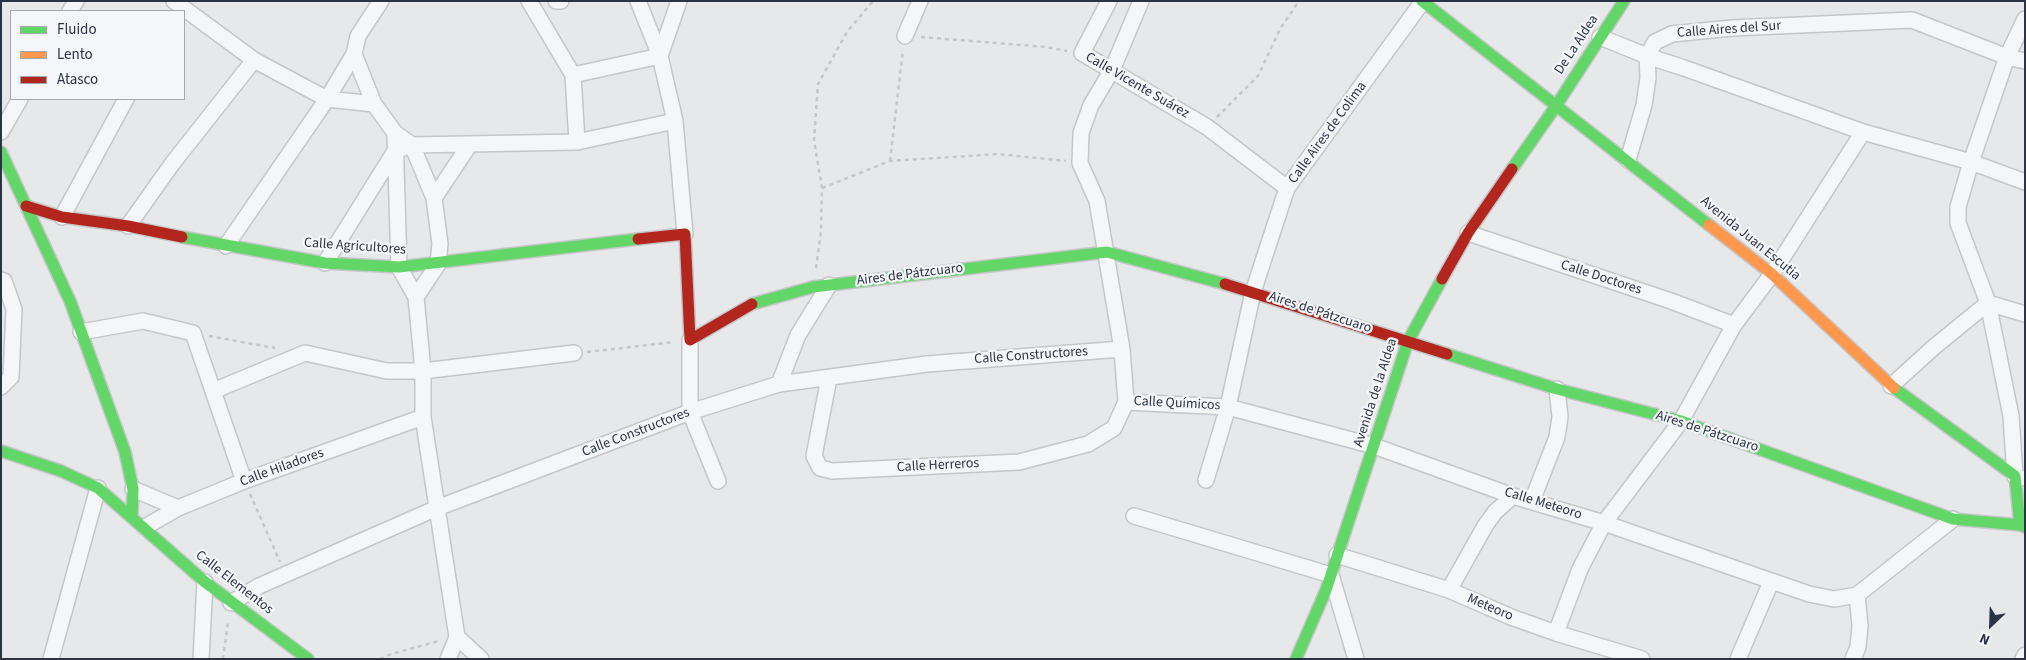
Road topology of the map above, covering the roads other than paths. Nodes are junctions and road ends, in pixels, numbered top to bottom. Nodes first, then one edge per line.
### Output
1 (381, 1) edge
2 (529, 1) edge
3 (556, 1) edge
4 (561, 1) edge
5 (638, 1) edge
6 (679, 1) edge
7 (920, 1) edge
8 (1109, 1) edge
9 (1141, 1) edge
10 (1423, 1) edge
11 (1624, 1) edge
12 (185, 12) edge
13 (2025, 19) edge
14 (905, 36) road end
15 (1600, 37) junction
16 (354, 54) junction
17 (660, 56) junction
18 (1647, 56) junction
19 (2007, 57) junction
20 (254, 60) junction
21 (2025, 61) edge
22 (1112, 70) junction
23 (573, 75) junction
24 (327, 99) junction
25 (19, 100) edge
26 (125, 100) edge
27 (374, 104) junction
28 (1556, 106) junction
29 (675, 121) junction
30 (1, 132) edge
31 (1863, 132) junction
32 (395, 134) junction
33 (577, 142) junction
34 (470, 144) junction
35 (412, 145) junction
36 (395, 151) junction
37 (1, 152) edge
38 (1628, 160) junction
39 (1971, 162) junction
40 (2025, 182) edge
41 (1287, 188) junction
42 (434, 198) junction
43 (26, 206) junction
44 (62, 217) junction
45 (128, 226) junction
46 (1468, 233) junction
47 (685, 234) junction
48 (226, 246) junction
49 (1107, 252) junction
50 (325, 263) junction
51 (438, 264) junction
52 (399, 267) junction
53 (1772, 274) junction
54 (1, 280) edge
55 (829, 285) junction
56 (1253, 292) junction
57 (416, 297) junction
58 (1988, 303) junction
59 (2025, 314) edge
60 (1734, 325) junction
61 (81, 332) junction
62 (690, 340) junction
63 (1408, 342) junction
64 (1122, 349) junction
65 (574, 353) road end
66 (423, 371) junction
67 (829, 378) junction
68 (779, 384) junction
69 (1891, 386) junction
70 (1, 387) edge
71 (1557, 388) junction
72 (213, 391) junction
73 (1126, 402) junction
74 (1228, 406) junction
75 (690, 412) junction
76 (423, 417) junction
77 (1681, 421) junction
78 (1374, 446) junction
79 (1, 451) edge
80 (2020, 477) edge
81 (1206, 480) dead end
82 (718, 481) dead end
83 (244, 482) junction
84 (98, 488) junction
85 (133, 489) junction
86 (1513, 496) junction
87 (1532, 501) junction
88 (178, 508) junction
89 (437, 508) junction
90 (132, 516) junction
91 (1134, 516) dead end
92 (1952, 519) junction
93 (1604, 522) junction
94 (2022, 526) edge
95 (145, 527) junction
96 (1337, 555) junction
97 (1331, 575) junction
98 (206, 582) junction
99 (1772, 582) junction
100 (1448, 590) junction
101 (1857, 596) junction
102 (231, 603) junction
103 (1556, 633) junction
104 (457, 637) junction
105 (52, 659) edge
106 (200, 659) edge
107 (308, 659) edge
108 (448, 659) edge
109 (481, 659) edge
110 (1296, 659) edge
111 (1356, 659) edge
112 (1642, 659) edge
113 (1738, 659) edge
114 (1853, 659) edge

1 - 16 street
2 - 23 street
3 - 4 street
5 - 17 street
6 - 17 street
7 - 14 street
8 - 22 street, Calle Vicente Suárez
9 - 22 street
10 - 28 street, Avenida Juan Escutia
10 - 41 street, Calle Aires de Colima
11 - 15 street, De La Aldea
12 - 20 street
13 - 19 street
15 - 18 street
15 - 28 street, De La Aldea
16 - 24 street
16 - 27 street
17 - 23 street
17 - 29 street
18 - 19 street, Calle Aires del Sur
18 - 31 street
18 - 38 street
19 - 21 street, Calle Aires del Sur
19 - 39 street
20 - 24 street
20 - 45 street
22 - 41 street, Calle Vicente Suárez
22 - 49 street
23 - 33 street
24 - 27 street
24 - 48 street
25 - 30 street
26 - 44 street
27 - 32 street
28 - 38 street, Avenida Juan Escutia
28 - 46 street, Avenida de la Aldea
29 - 33 street
29 - 47 street
31 - 39 street
31 - 53 street
32 - 35 street
32 - 36 street
33 - 34 street
34 - 35 street
34 - 42 street
35 - 36 street
35 - 42 street
36 - 50 street
36 - 52 street
37 - 43 street
38 - 53 street, Avenida Juan Escutia
39 - 40 street
39 - 58 street
41 - 56 street, Calle Aires de Colima
42 - 51 street
43 - 44 street, Calle Agricultores
43 - 61 street
44 - 45 street, Calle Agricultores
45 - 48 street, Calle Agricultores
46 - 60 street, Calle Doctores
46 - 63 street, Avenida de la Aldea
47 - 51 street, Calle Agricultores
47 - 62 street
48 - 50 street, Calle Agricultores
49 - 55 street, Aires de Pátzcuaro
49 - 56 street, Aires de Pátzcuaro
49 - 64 street
50 - 52 street, Calle Agricultores
51 - 52 street, Calle Agricultores
51 - 57 street
52 - 57 street
53 - 60 street
53 - 69 street, Avenida Juan Escutia
54 - 70 street
55 - 62 street, Aires de Pátzcuaro
55 - 68 street
56 - 63 street, Aires de Pátzcuaro
56 - 74 street, Calle Aires de Colima
57 - 66 street
58 - 59 street
58 - 69 street
58 - 80 street
60 - 77 street
61 - 72 street
61 - 85 street
62 - 75 street
63 - 71 street, Aires de Pátzcuaro
63 - 78 street, Avenida de la Aldea
64 - 67 street, Calle Constructores
64 - 73 street
65 - 66 street
66 - 72 street
66 - 76 street
67 - 68 street, Calle Constructores
67 - 73 street, Calle Herreros
68 - 75 street, Calle Constructores
69 - 80 street, Avenida Juan Escutia
71 - 77 street, Aires de Pátzcuaro
71 - 87 street
72 - 83 street
73 - 74 street, Calle Químicos
74 - 78 street, Calle Meteoro
74 - 81 street, Calle Aires de Colima
75 - 82 street
75 - 89 street, Calle Constructores
76 - 83 street, Calle Hiladores
76 - 89 street
77 - 92 street, Aires de Pátzcuaro
77 - 93 street
78 - 86 street, Calle Meteoro
78 - 96 street, Avenida de la Aldea
79 - 84 street, Calle Elementos
80 - 94 street
83 - 88 street, Calle Hiladores
84 - 90 street, Calle Elementos
84 - 105 street
85 - 88 street
85 - 90 street
86 - 87 street, Calle Meteoro
86 - 100 street
87 - 93 street, Calle Meteoro
88 - 95 street, Calle Hiladores
89 - 102 street, Calle Constructores
89 - 104 street
90 - 95 street, Calle Elementos
91 - 97 street
92 - 94 street, Aires de Pátzcuaro
92 - 101 street
93 - 99 street, Calle Meteoro
93 - 103 street
95 - 98 street, Calle Elementos
96 - 97 street, Avenida de la Aldea
96 - 100 street, Meteoro
97 - 110 street, Avenida de la Aldea
97 - 111 street
98 - 102 street, Calle Elementos
98 - 106 street
99 - 101 street, Calle Meteoro
99 - 113 street
100 - 103 street, Meteoro
101 - 114 street
102 - 107 street, Calle Elementos
103 - 112 street, Meteoro
104 - 108 street
104 - 109 street

